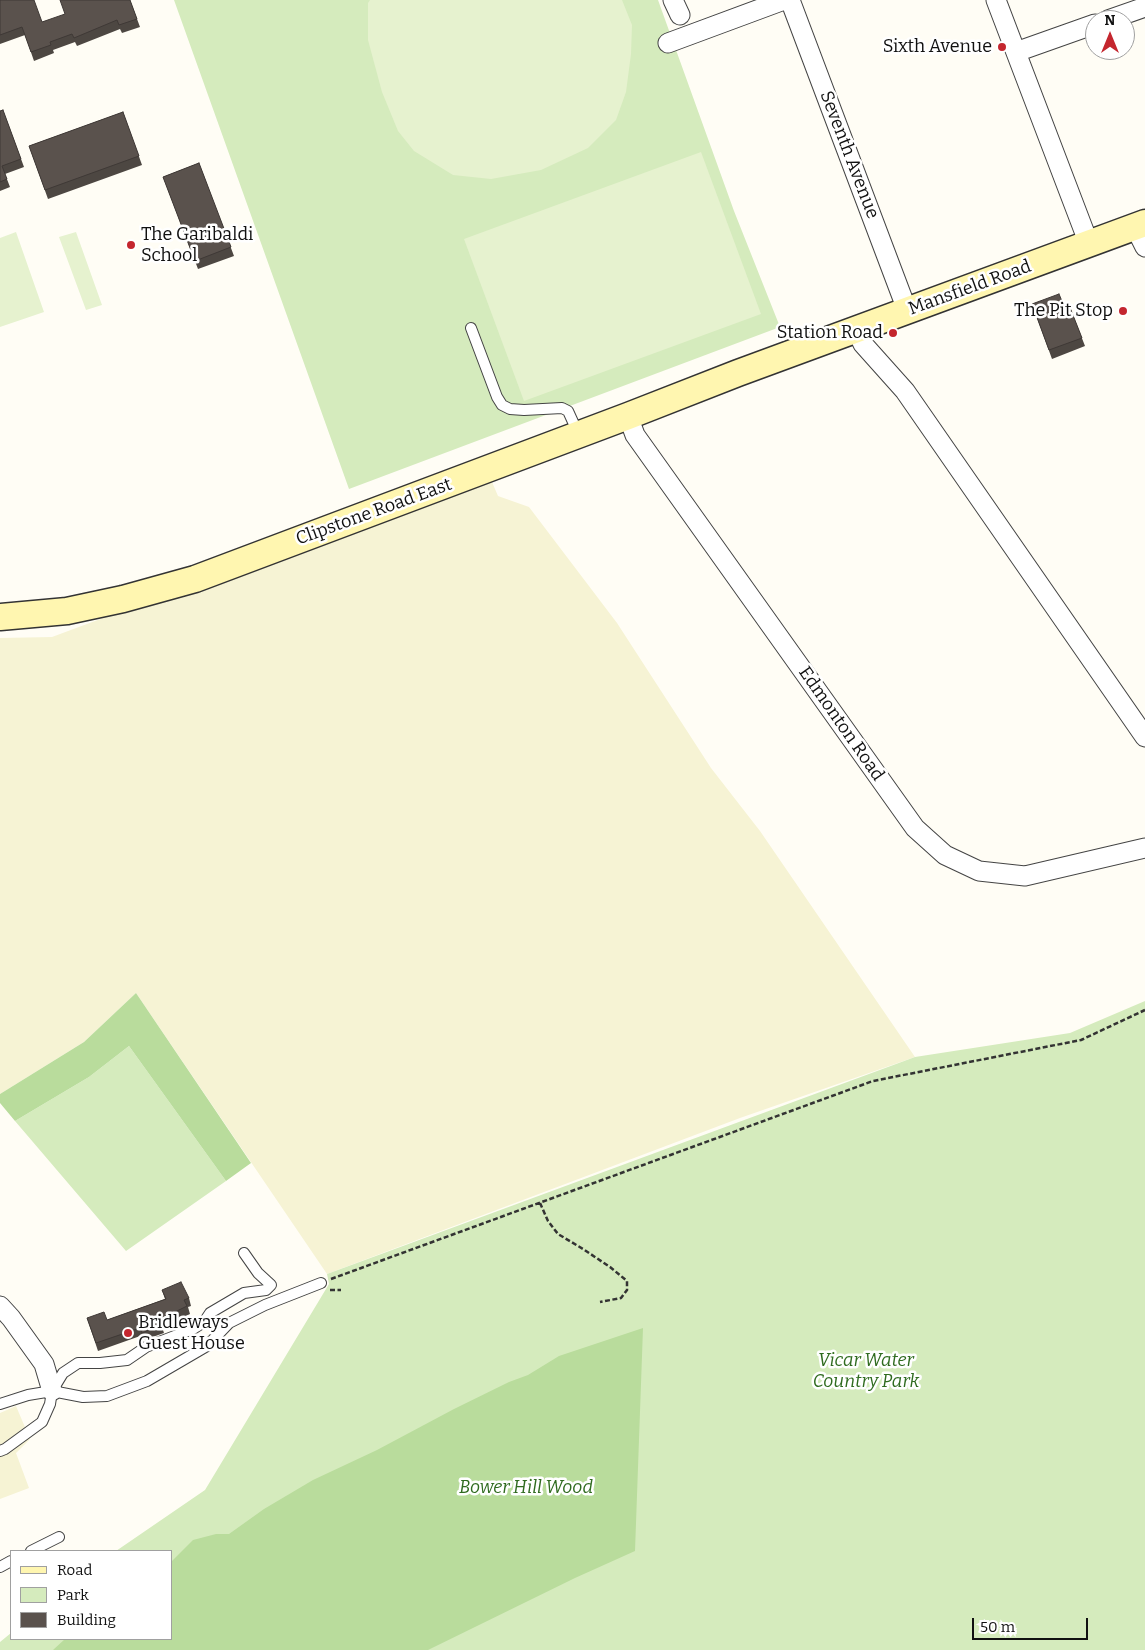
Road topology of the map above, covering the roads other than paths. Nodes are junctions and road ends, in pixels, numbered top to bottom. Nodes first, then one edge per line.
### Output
1 (784, 0) edge
2 (790, 0) edge
3 (996, 0) edge
4 (1085, 28) edge
5 (668, 43) dead end
6 (1016, 52) junction
7 (1142, 232) edge
8 (1089, 244) junction
9 (907, 310) junction
10 (471, 328) dead end
11 (856, 329) junction
12 (738, 373) joint
13 (628, 416) junction
14 (578, 434) junction
15 (0, 617) edge
16 (1145, 737) edge
17 (1145, 848) edge
18 (244, 1253) dead end
19 (321, 1283) road end
20 (0, 1306) edge
21 (52, 1391) junction
22 (0, 1404) edge
23 (0, 1451) edge
24 (59, 1537) dead end
25 (33, 1550) edge

1 - 5 street
2 - 9 street, Seventh Avenue
3 - 6 street
4 - 6 street
6 - 8 street
7 - 8 main road, Mansfield Road
8 - 9 main road, Mansfield Road
9 - 11 main road, Mansfield Road
10 - 14 lane
11 - 12 main road, Mansfield Road
11 - 16 street
12 - 13 main road, Clipstone Road East
13 - 14 main road, Clipstone Road East
13 - 17 street, Edmonton Road
14 - 15 main road, Clipstone Road East
18 - 21 lane
19 - 21 lane
20 - 21 street
21 - 22 lane
21 - 23 lane
24 - 25 lane

